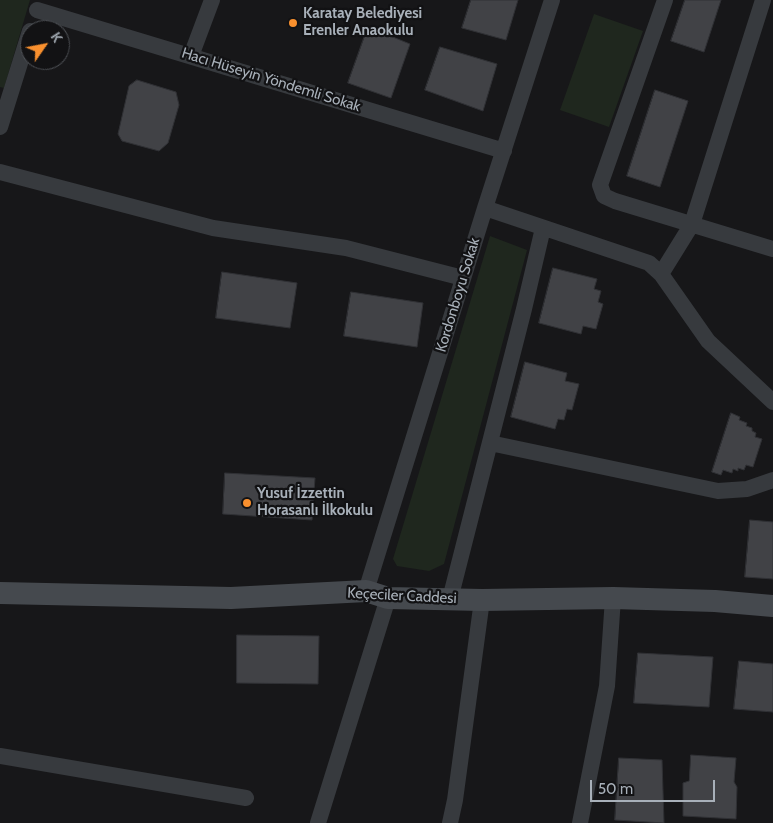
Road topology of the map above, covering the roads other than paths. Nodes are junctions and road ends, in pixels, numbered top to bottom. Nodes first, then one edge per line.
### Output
1 (212, 0) edge
2 (552, 0) edge
3 (666, 0) edge
4 (763, 0) edge
5 (38, 5) edge
6 (33, 20) edge
7 (191, 56) junction
8 (20, 62) edge
9 (1, 122) edge
10 (504, 151) junction
11 (0, 172) edge
12 (485, 208) junction
13 (692, 224) junction
14 (543, 228) junction
15 (773, 249) edge
16 (661, 274) junction
17 (463, 278) junction
18 (773, 402) edge
19 (490, 443) junction
20 (773, 480) edge
21 (366, 592) junction
22 (0, 593) edge
23 (388, 598) junction
24 (613, 598) junction
25 (450, 599) junction
26 (482, 600) junction
27 (773, 606) edge
28 (0, 756) edge
29 (246, 798) dead end
30 (318, 823) edge
31 (450, 823) edge
32 (580, 823) edge

1 - 7 street
2 - 10 street, Kordonboyu Sokak
3 - 13 street
4 - 13 street
5 - 6 street
5 - 7 street, Hacı Hüseyin Yöndemli Sokak
7 - 10 street, Hacı Hüseyin Yöndemli Sokak
8 - 9 street
10 - 12 street, Kordonboyu Sokak
11 - 17 street
12 - 14 street
12 - 17 street, Kordonboyu Sokak
13 - 15 street
13 - 16 street
14 - 16 street
14 - 19 street
16 - 18 street
17 - 21 street, Kordonboyu Sokak
19 - 20 street
19 - 25 street
21 - 22 street, Keçeciler Caddesi
21 - 23 street, Keçeciler Caddesi
23 - 25 street, Keçeciler Caddesi
23 - 30 street
24 - 26 street, Keçeciler Caddesi
24 - 27 street, Keçeciler Caddesi
24 - 32 street
25 - 26 street, Keçeciler Caddesi
26 - 31 street
28 - 29 street

